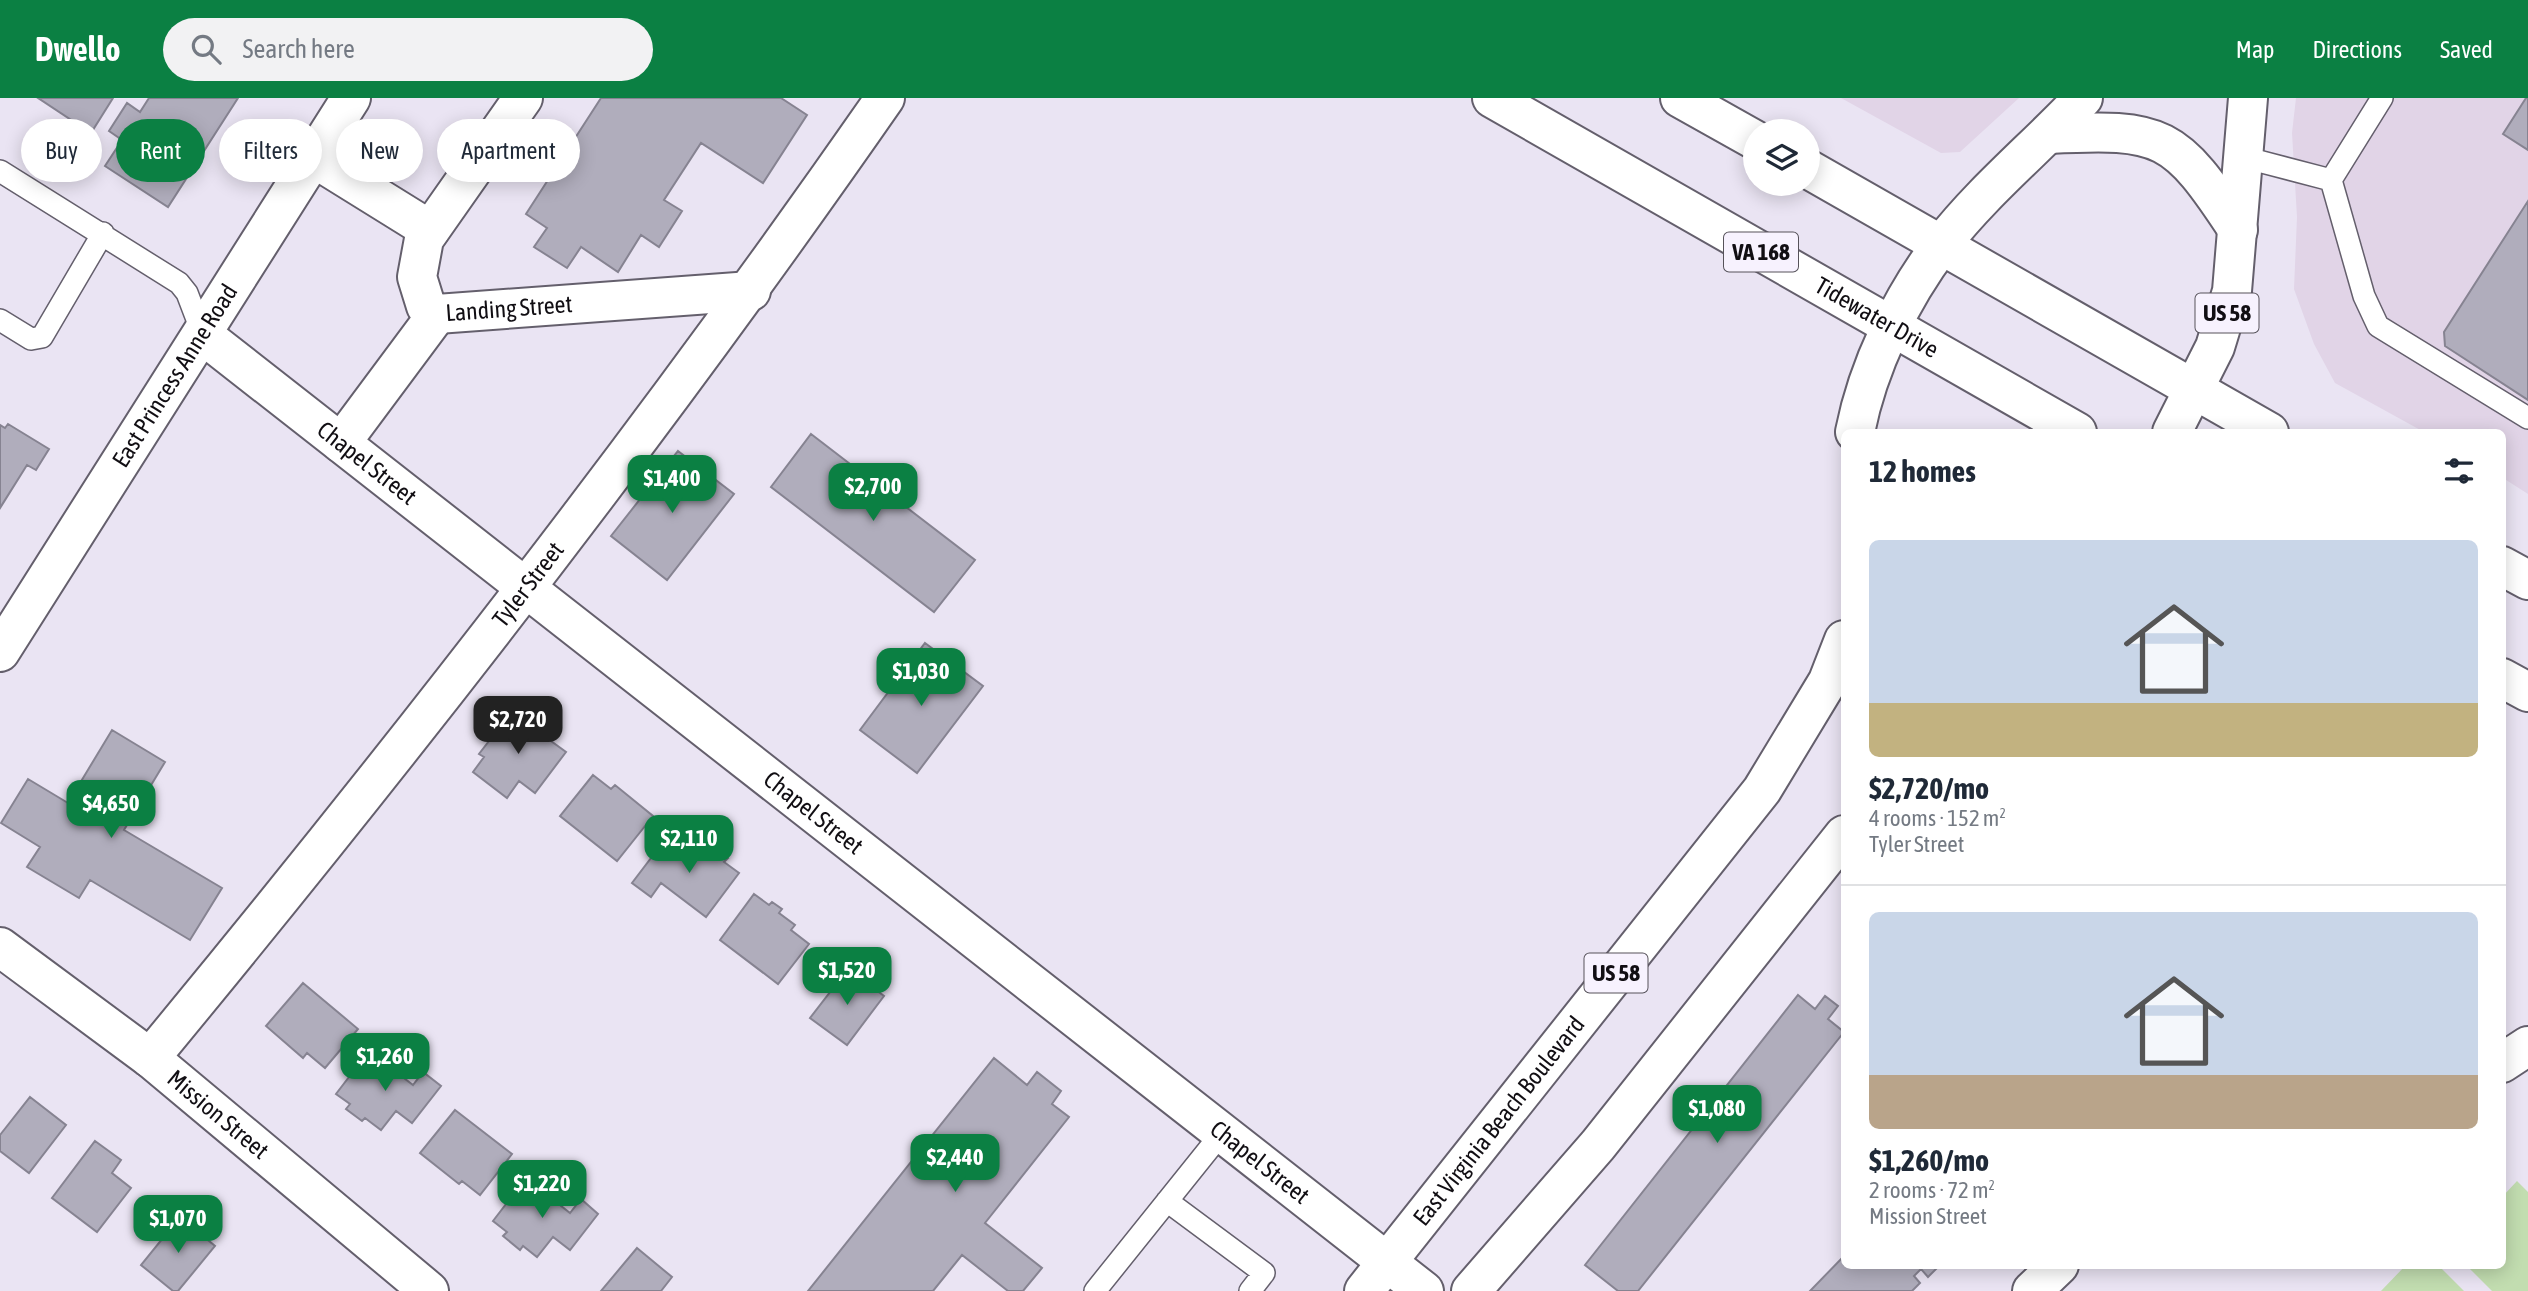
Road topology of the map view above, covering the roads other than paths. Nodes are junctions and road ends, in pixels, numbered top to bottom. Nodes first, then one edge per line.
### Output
1 (351, 98) edge
2 (523, 98) edge
3 (885, 98) edge
4 (1493, 98) edge
5 (2083, 98) edge
6 (2248, 98) edge
7 (2382, 98) edge
8 (1697, 102) edge
9 (1743, 132) edge
10 (2049, 134) junction
11 (322, 145) edge
12 (2242, 157) junction
13 (322, 163) edge
14 (0, 170) edge
15 (1820, 176) edge
16 (2331, 180) junction
17 (299, 182) edge
18 (430, 230) junction
19 (2238, 230) junction
20 (103, 233) junction
21 (1942, 244) junction
22 (751, 291) junction
23 (437, 314) junction
24 (0, 320) edge
25 (1893, 328) junction
26 (203, 335) junction
27 (2196, 390) junction
28 (2528, 418) edge
29 (1856, 429) edge
30 (2072, 429) edge
31 (2174, 429) edge
32 (2264, 429) edge
33 (341, 443) junction
34 (2506, 568) edge
35 (2528, 580) edge
36 (524, 588) junction
37 (1841, 648) edge
38 (0, 652) edge
39 (2506, 680) edge
40 (2528, 692) edge
41 (1841, 839) edge
42 (0, 947) edge
43 (2528, 1046) edge
44 (150, 1058) junction
45 (2506, 1060) edge
46 (1221, 1134) junction
47 (1167, 1201) junction
48 (2056, 1269) edge
49 (1375, 1276) edge
50 (429, 1291) edge
51 (1095, 1291) edge
52 (1250, 1291) edge
53 (1424, 1291) edge
54 (1471, 1291) edge
55 (2032, 1291) edge

1 - 11 main road, East Princess Anne Road
2 - 18 main road, Landing Street
3 - 22 main road, Tyler Street
4 - 25 main road, Tidewater Drive / VA 168
5 - 10 main road
6 - 12 main road, US 58
7 - 16 lane
8 - 9 main road
10 - 19 main road
10 - 21 main road
12 - 16 lane
12 - 19 main road, US 58
13 - 18 main road
14 - 20 lane
15 - 21 main road
16 - 28 lane
17 - 26 main road, East Princess Anne Road
18 - 23 main road, Landing Street
19 - 27 main road, US 58
20 - 24 lane
20 - 26 lane
21 - 25 main road
21 - 27 main road
22 - 23 main road, Landing Street
22 - 36 main road, Tyler Street
23 - 33 main road
25 - 29 main road
25 - 30 main road, Tidewater Drive / VA 168
26 - 33 main road, Chapel Street
26 - 38 main road, East Princess Anne Road
27 - 31 main road, US 58
27 - 32 main road
33 - 36 main road, Chapel Street
34 - 35 main road
36 - 44 main road, Tyler Street
36 - 46 main road, Chapel Street
37 - 49 main road, East Virginia Beach Boulevard / US 58
39 - 40 main road
41 - 54 main road
42 - 44 main road, Mission Street
43 - 45 main road
44 - 50 main road, Mission Street
46 - 47 lane
46 - 49 main road, Chapel Street
47 - 51 lane
47 - 52 lane
48 - 55 main road
49 - 53 main road, Chapel Street

